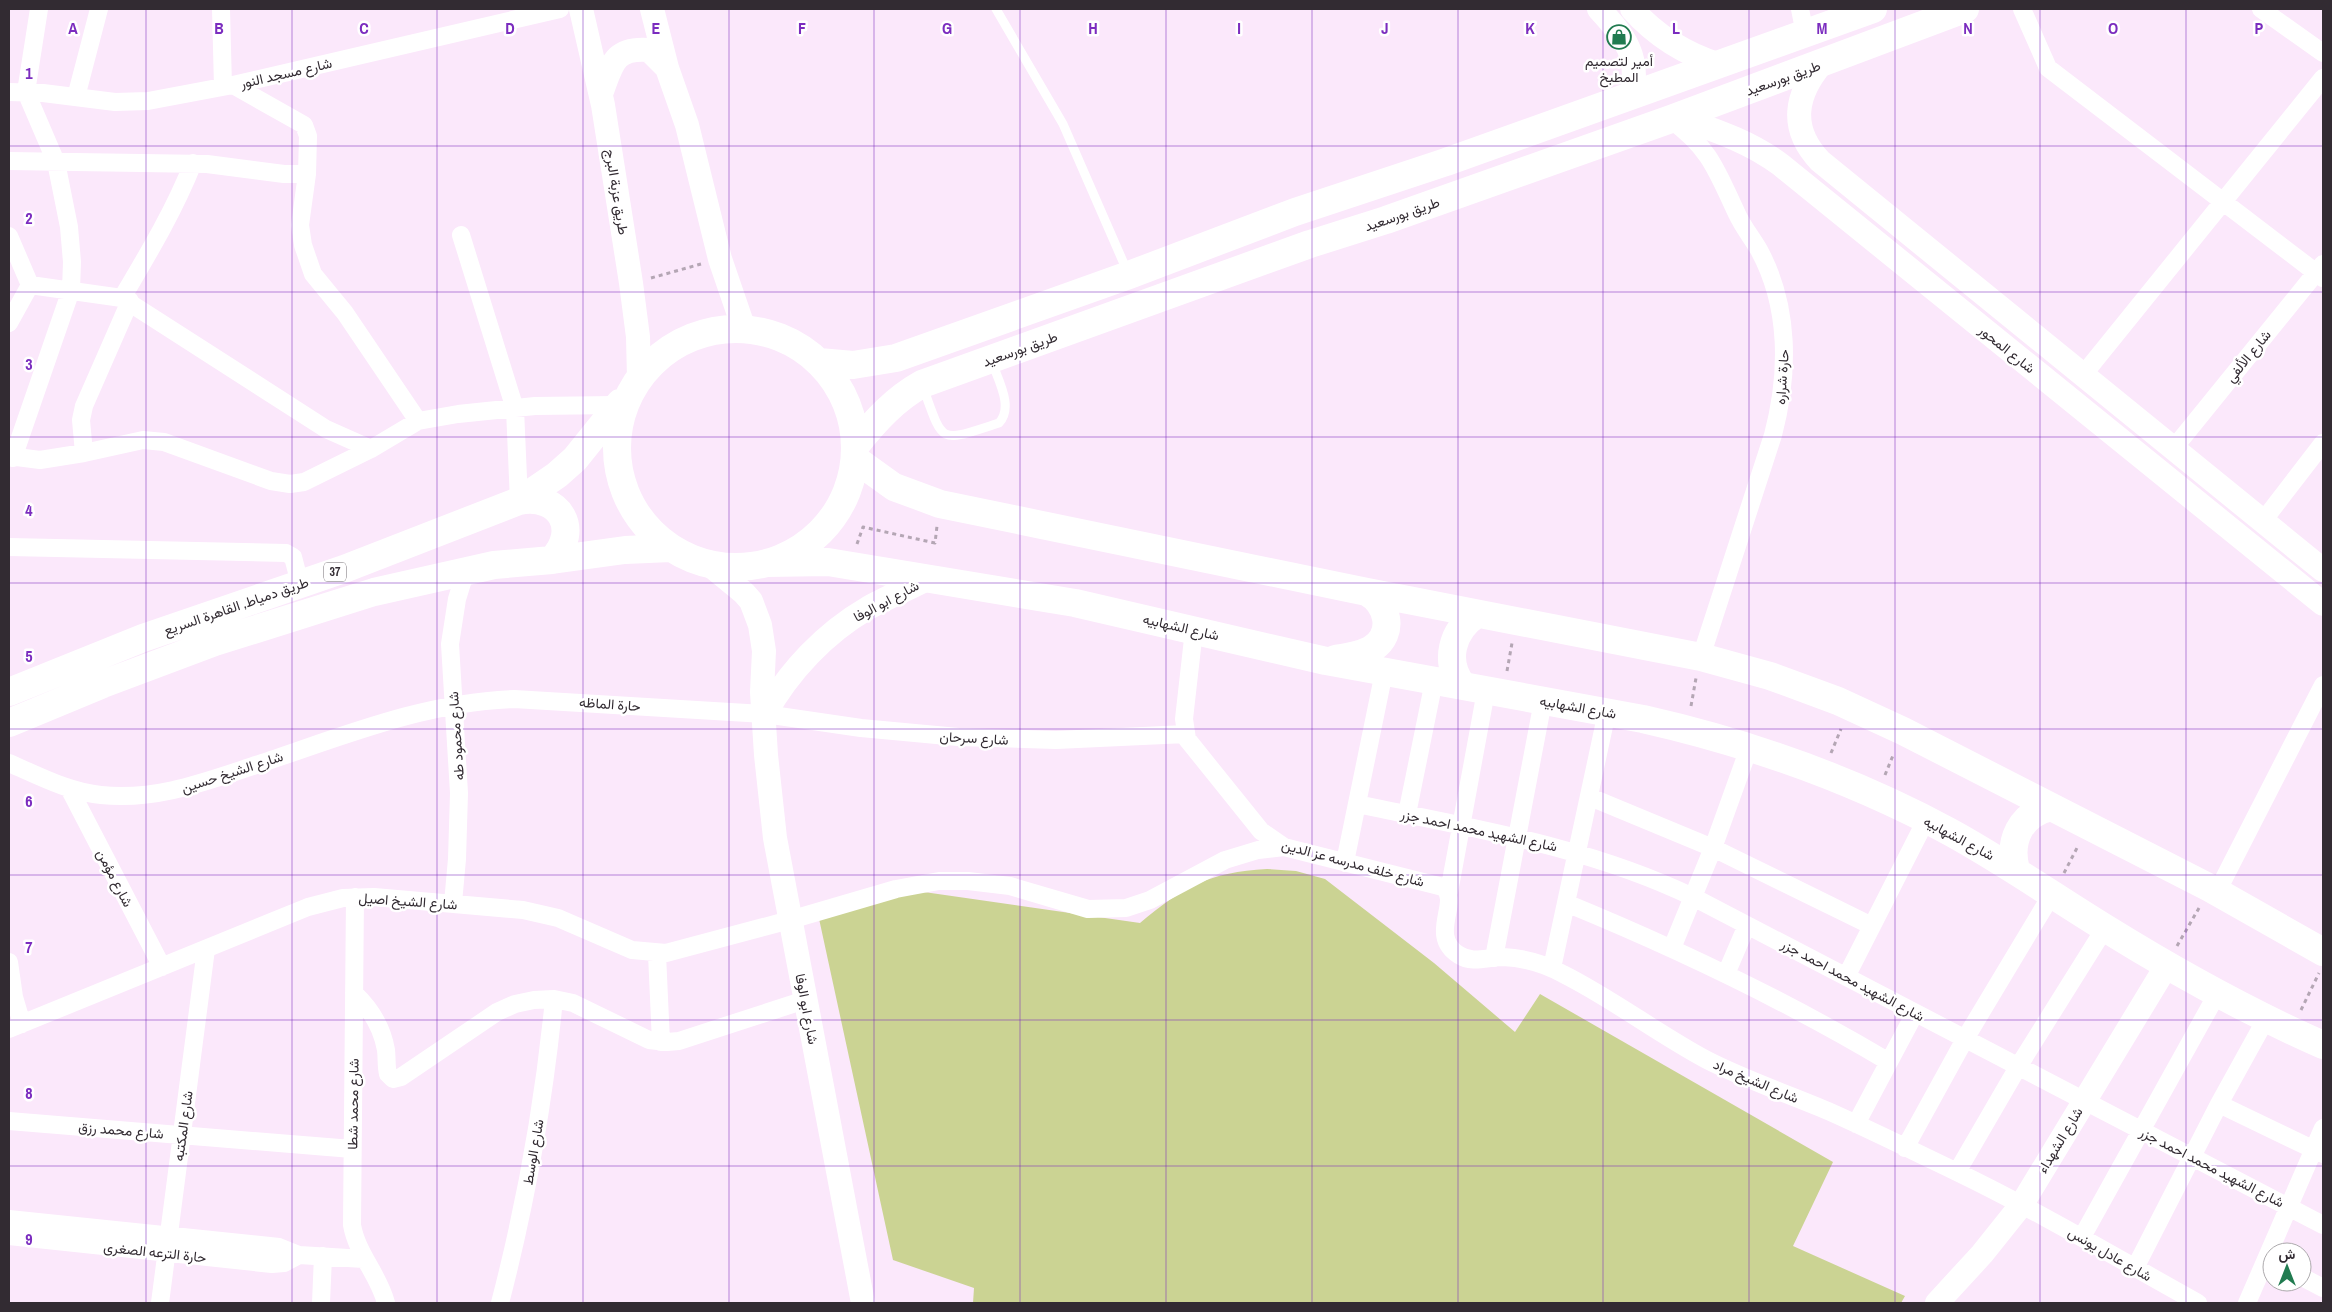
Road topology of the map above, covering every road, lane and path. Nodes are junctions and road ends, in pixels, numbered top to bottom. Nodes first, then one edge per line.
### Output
1 (39, 9) edge
2 (99, 9) edge
3 (221, 9) edge
4 (560, 9) edge
5 (581, 9) edge
6 (652, 9) edge
7 (996, 9) edge
8 (1600, 9) edge
9 (1632, 9) edge
10 (1873, 9) edge
11 (1965, 9) edge
12 (2022, 9) edge
13 (2261, 9) edge
14 (1802, 22) edge
15 (2323, 53) edge
16 (1822, 63) junction
17 (1720, 66) junction
18 (667, 68) junction
19 (2323, 78) edge
20 (228, 86) junction
21 (18, 92) edge
22 (601, 94) junction
23 (76, 97) junction
24 (1630, 97) junction
25 (1674, 118) junction
26 (9, 161) edge
27 (56, 162) junction
28 (193, 164) junction
29 (307, 174) junction
30 (1370, 186) junction
31 (2224, 200) junction
32 (1294, 212) junction
33 (1386, 220) junction
34 (461, 235) dead end
35 (9, 236) edge
36 (1310, 244) junction
37 (720, 259) junction
38 (2321, 271) edge
39 (1129, 275) junction
40 (631, 283) junction
41 (30, 285) junction
42 (71, 290) junction
43 (126, 300) junction
44 (9, 323) edge
45 (744, 329) junction
46 (991, 359) junction
47 (819, 362) junction
48 (2083, 375) junction
49 (922, 384) junction
50 (628, 393) junction
51 (515, 409) junction
52 (418, 421) junction
53 (2146, 426) junction
54 (2323, 444) edge
55 (2128, 447) junction
56 (2174, 448) junction
57 (371, 449) junction
58 (855, 452) junction
59 (84, 453) junction
60 (11, 457) edge
61 (519, 501) junction
62 (940, 504) junction
63 (2262, 521) junction
64 (9, 547) edge
65 (671, 548) junction
66 (552, 560) junction
67 (767, 563) junction
68 (710, 565) junction
69 (849, 565) junction
70 (466, 570) junction
71 (2323, 570) edge
72 (930, 578) junction
73 (300, 584) junction
74 (1368, 592) junction
75 (2323, 604) edge
76 (1477, 614) junction
77 (1515, 621) junction
78 (1194, 630) junction
79 (1701, 657) junction
80 (1326, 661) junction
81 (1384, 672) junction
82 (1434, 681) junction
83 (2323, 685) edge
84 (1484, 690) junction
85 (9, 692) edge
86 (1543, 701) junction
87 (455, 704) junction
88 (1850, 707) junction
89 (1607, 712) junction
90 (765, 714) junction
91 (9, 724) edge
92 (1686, 729) junction
93 (1903, 731) junction
94 (1186, 734) junction
95 (1749, 748) junction
96 (9, 763) edge
97 (1822, 774) junction
98 (69, 788) junction
99 (1590, 797) junction
100 (1877, 797) junction
101 (1357, 804) junction
102 (2050, 806) junction
103 (1407, 814) junction
104 (1926, 820) junction
105 (1462, 826) junction
106 (2089, 826) junction
107 (1516, 838) junction
108 (1284, 846) junction
109 (1713, 848) junction
110 (1578, 852) junction
111 (1345, 862) junction
112 (2016, 870) junction
113 (2214, 890) junction
114 (1449, 892) junction
115 (2052, 894) junction
116 (355, 897) junction
117 (1693, 897) junction
118 (1566, 903) junction
119 (453, 904) junction
120 (790, 920) junction
121 (1747, 925) junction
122 (1872, 926) junction
123 (2105, 928) junction
124 (1672, 948) junction
125 (206, 949) junction
126 (657, 954) junction
127 (1494, 958) junction
128 (9, 962) edge
129 (2321, 962) edge
130 (2167, 965) junction
131 (162, 967) junction
132 (1552, 968) junction
133 (1726, 974) junction
134 (1846, 977) junction
135 (354, 993) junction
136 (2217, 994) junction
137 (554, 1000) junction
138 (805, 1000) junction
139 (1915, 1013) junction
140 (2266, 1019) junction
141 (15, 1027) edge
142 (2291, 1031) junction
143 (1965, 1039) junction
144 (661, 1042) junction
145 (2323, 1045) edge
146 (1889, 1062) junction
147 (2018, 1067) junction
148 (2084, 1101) junction
149 (2219, 1104) junction
150 (9, 1121) edge
151 (1856, 1124) junction
152 (2323, 1128) edge
153 (2140, 1130) junction
154 (182, 1135) junction
155 (1905, 1148) junction
156 (352, 1149) junction
157 (2318, 1152) edge
158 (2192, 1157) junction
159 (1957, 1172) junction
160 (2022, 1204) junction
161 (2288, 1207) junction
162 (9, 1219) edge
163 (2323, 1224) edge
164 (169, 1235) junction
165 (9, 1236) edge
166 (2082, 1237) junction
167 (2275, 1242) edge
168 (166, 1253) junction
169 (299, 1255) junction
170 (323, 1256) junction
171 (364, 1259) junction
172 (2134, 1268) junction
173 (2262, 1273) edge
174 (160, 1303) edge
175 (321, 1303) edge
176 (386, 1303) edge
177 (500, 1303) edge
178 (864, 1303) edge
179 (1937, 1303) edge
180 (2198, 1303) edge
181 (2246, 1303) edge

1 - 21 street
2 - 23 street
3 - 20 street
4 - 20 street, شارع مسجد النور
5 - 22 street, طريق عزبة البرج
6 - 18 street
7 - 39 lane
8 - 24 street
9 - 17 street
10 - 14 highway
11 - 16 highway, طريق بورسعيد
12 - 31 street
13 - 15 street
14 - 17 highway
16 - 25 highway, طريق بورسعيد
16 - 48 street, شارع المحور
17 - 24 highway
18 - 22 street
18 - 37 street
19 - 31 street
20 - 23 street, شارع مسجد النور
20 - 29 street
21 - 23 street, شارع مسجد النور
21 - 27 street
22 - 40 street, طريق عزبة البرج
24 - 30 highway
25 - 33 highway, طريق بورسعيد
25 - 55 street, شارع المحور
25 - 79 street, حارة شراره
26 - 27 street
27 - 28 street
27 - 42 street
28 - 29 street
28 - 43 street
29 - 52 street
30 - 32 highway
30 - 33 highway
31 - 38 street
31 - 48 street
32 - 36 highway
32 - 39 highway
33 - 36 highway, طريق بورسعيد
34 - 51 street
35 - 41 street
36 - 46 highway, طريق بورسعيد
37 - 40 path
37 - 45 street
38 - 56 street, شارع الألفي
39 - 47 highway
40 - 50 street, طريق عزبة البرج
41 - 42 street
41 - 44 street
42 - 43 street
42 - 60 street
43 - 57 street
43 - 59 street
45 - 47 highway, طريق دمياط, القاهرة السريع
45 - 50 highway, طريق دمياط, القاهرة السريع
46 - 49 highway, طريق بورسعيد
46 - 49 lane
47 - 58 highway
48 - 53 street, شارع المحور
49 - 58 highway, طريق بورسعيد
50 - 51 street
50 - 61 highway, طريق دمياط, القاهرة السريع / 37
50 - 65 highway
51 - 52 street
51 - 61 street
52 - 57 street
53 - 55 street
53 - 56 street, شارع المحور
54 - 63 street
55 - 75 street, شارع المحور
56 - 63 street, شارع المحور
57 - 59 street
58 - 62 highway
58 - 67 highway
59 - 60 street
61 - 66 highway
61 - 73 highway, طريق دمياط, القاهرة السريع / 37
62 - 69 path
62 - 74 highway
63 - 71 street, شارع المحور
64 - 73 street
65 - 66 highway, طريق دمياط, القاهرة السريع / 37
65 - 68 highway
66 - 70 highway, طريق دمياط, القاهرة السريع / 37
67 - 68 highway
67 - 69 highway, شارع الشهابيه
68 - 90 street, شارع ابو الوفا
69 - 72 highway, شارع الشهابيه
70 - 87 street, شارع محمود طه
70 - 91 highway, طريق دمياط, القاهرة السريع / 37
72 - 78 highway, شارع الشهابيه
72 - 90 street, شارع ابو الوفا
73 - 85 highway, طريق دمياط, القاهرة السريع / 37
74 - 76 highway
74 - 80 highway
76 - 77 highway
76 - 84 highway
77 - 79 highway
77 - 84 path
78 - 80 highway, شارع الشهابيه
78 - 94 street, شارع خلف مدرسه عز الدين
79 - 88 highway
79 - 92 path
80 - 81 highway, شارع الشهابيه
81 - 82 highway, شارع الشهابيه
81 - 101 street
82 - 84 highway, شارع الشهابيه
82 - 103 street
83 - 113 street
84 - 86 highway, شارع الشهابيه
84 - 105 street
86 - 89 highway, شارع الشهابيه
86 - 107 street
87 - 90 street, حارة الماظه
87 - 98 street, شارع الشيخ حسين
87 - 119 street, شارع محمود طه
88 - 93 highway
88 - 97 path
89 - 92 highway, شارع الشهابيه
89 - 99 street
90 - 94 street, شارع سرحان
90 - 120 street, شارع ابو الوفا
92 - 95 highway, شارع الشهابيه
93 - 100 path
93 - 102 highway
94 - 108 street, شارع خلف مدرسه عز الدين
95 - 97 highway, شارع الشهابيه
95 - 109 street
96 - 98 street, شارع الشيخ حسين
97 - 100 highway, شارع الشهابيه
98 - 131 street, شارع مؤمن
99 - 109 street
99 - 110 street
100 - 104 highway, شارع الشهابيه
101 - 103 street, شارع الشهيد محمد احمد جزر
101 - 111 street
102 - 106 highway
102 - 112 highway
103 - 105 street, شارع الشهيد محمد احمد جزر
104 - 112 highway, شارع الشهابيه
104 - 122 street
105 - 107 street, شارع الشهيد محمد احمد جزر
105 - 114 street
106 - 113 highway
106 - 115 path
107 - 110 street, شارع الشهيد محمد احمد جزر
107 - 127 street
108 - 111 street, شارع خلف مدرسه عز الدين
108 - 120 street, شارع الشيخ اصيل
109 - 117 street
109 - 122 street
110 - 117 street, شارع الشهيد محمد احمد جزر
110 - 118 street
111 - 114 street, شارع خلف مدرسه عز الدين
112 - 115 highway, شارع الشهابيه
113 - 129 highway
113 - 130 path
114 - 127 street
115 - 123 highway, شارع الشهابيه
115 - 143 street
116 - 119 street, شارع الشيخ اصيل
116 - 125 street, شارع الشيخ اصيل
116 - 135 street, شارع محمد شطا
117 - 121 street, شارع الشهيد محمد احمد جزر
117 - 124 street
118 - 124 street
118 - 132 street
119 - 126 street, شارع الشيخ اصيل
120 - 126 street, شارع الشيخ اصيل
120 - 138 street, شارع ابو الوفا
121 - 133 street
121 - 134 street, شارع الشهيد محمد احمد جزر
122 - 134 street
123 - 130 highway, شارع الشهابيه
123 - 147 street
124 - 133 street
125 - 131 street, شارع الشيخ اصيل
125 - 154 street, شارع المكتبه
126 - 144 street
127 - 132 street, شارع الشيخ مراد
128 - 141 street
129 - 142 path
130 - 136 highway, شارع الشهابيه
130 - 148 street, شارع الشهداء
131 - 141 street, شارع الشيخ اصيل
132 - 151 street, شارع الشيخ مراد
133 - 146 street
134 - 139 street, شارع الشهيد محمد احمد جزر
135 - 137 street
135 - 156 street, شارع محمد شطا
136 - 140 highway, شارع الشهابيه
136 - 153 street
137 - 144 street
137 - 177 street, شارع الوسط
138 - 144 street
138 - 178 street, شارع ابو الوفا
139 - 143 street, شارع الشهيد محمد احمد جزر
139 - 146 street
140 - 142 highway, شارع الشهابيه
140 - 149 street
142 - 145 highway, شارع الشهابيه
143 - 147 street, شارع الشهيد محمد احمد جزر
143 - 155 street
146 - 151 street
147 - 148 street, شارع الشهيد محمد احمد جزر
147 - 159 street
148 - 153 street, شارع الشهيد محمد احمد جزر
148 - 160 street, شارع الشهداء
149 - 157 street
149 - 158 street
150 - 154 street, شارع محمد رزق
151 - 155 street, شارع الشيخ مراد
152 - 157 street
153 - 158 street, شارع الشهيد محمد احمد جزر
153 - 166 street
154 - 156 street, شارع محمد رزق
154 - 164 street, شارع المكتبه
155 - 159 street, شارع الشيخ مراد
156 - 171 street, شارع محمد شطا
157 - 161 street
158 - 161 street, شارع الشهيد محمد احمد جزر
158 - 172 street
159 - 160 street, شارع الشيخ مراد
160 - 166 street, شارع عادل يونس
160 - 179 street, شارع الشهداء
161 - 163 street, شارع الشهيد محمد احمد جزر
161 - 167 street
162 - 164 street, حارة الترعه الصغرى
164 - 168 street, شارع المكتبه
164 - 169 street, حارة الترعه الصغرى
165 - 168 street, حارة الترعه الصغرى
166 - 172 street, شارع عادل يونس
168 - 169 street, حارة الترعه الصغرى
168 - 174 street, شارع المكتبه
169 - 170 street, حارة الترعه الصغرى
170 - 171 street, حارة الترعه الصغرى
170 - 175 street
171 - 176 street, شارع محمد شطا
172 - 180 street, شارع عادل يونس
173 - 181 street

